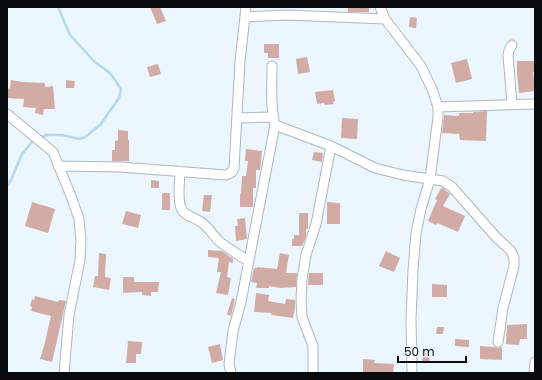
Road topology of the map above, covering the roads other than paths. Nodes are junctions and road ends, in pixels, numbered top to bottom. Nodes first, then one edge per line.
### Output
1 (246, 7) edge
2 (380, 7) edge
3 (245, 17) junction
4 (385, 19) junction
5 (512, 45) dead end
6 (272, 66) dead end
7 (512, 104) junction
8 (535, 104) edge
9 (438, 107) junction
10 (7, 114) edge
11 (237, 118) junction
12 (274, 121) junction
13 (331, 146) junction
14 (58, 166) junction
15 (180, 171) junction
16 (430, 179) junction
17 (248, 262) junction
18 (498, 342) dead end
19 (535, 362) edge
20 (64, 373) edge
21 (231, 373) edge
22 (313, 373) edge
23 (412, 373) edge
24 (534, 373) edge

1 - 3 street
2 - 4 street
3 - 4 street
3 - 11 street
4 - 9 street
5 - 7 street
6 - 12 street
7 - 8 street
7 - 9 street
9 - 16 street
10 - 14 street
11 - 12 street
11 - 15 street
12 - 13 street
12 - 17 street
13 - 16 street
13 - 22 street
14 - 15 street
14 - 20 street
15 - 17 street
16 - 18 street
16 - 23 street
17 - 21 street
19 - 24 street

